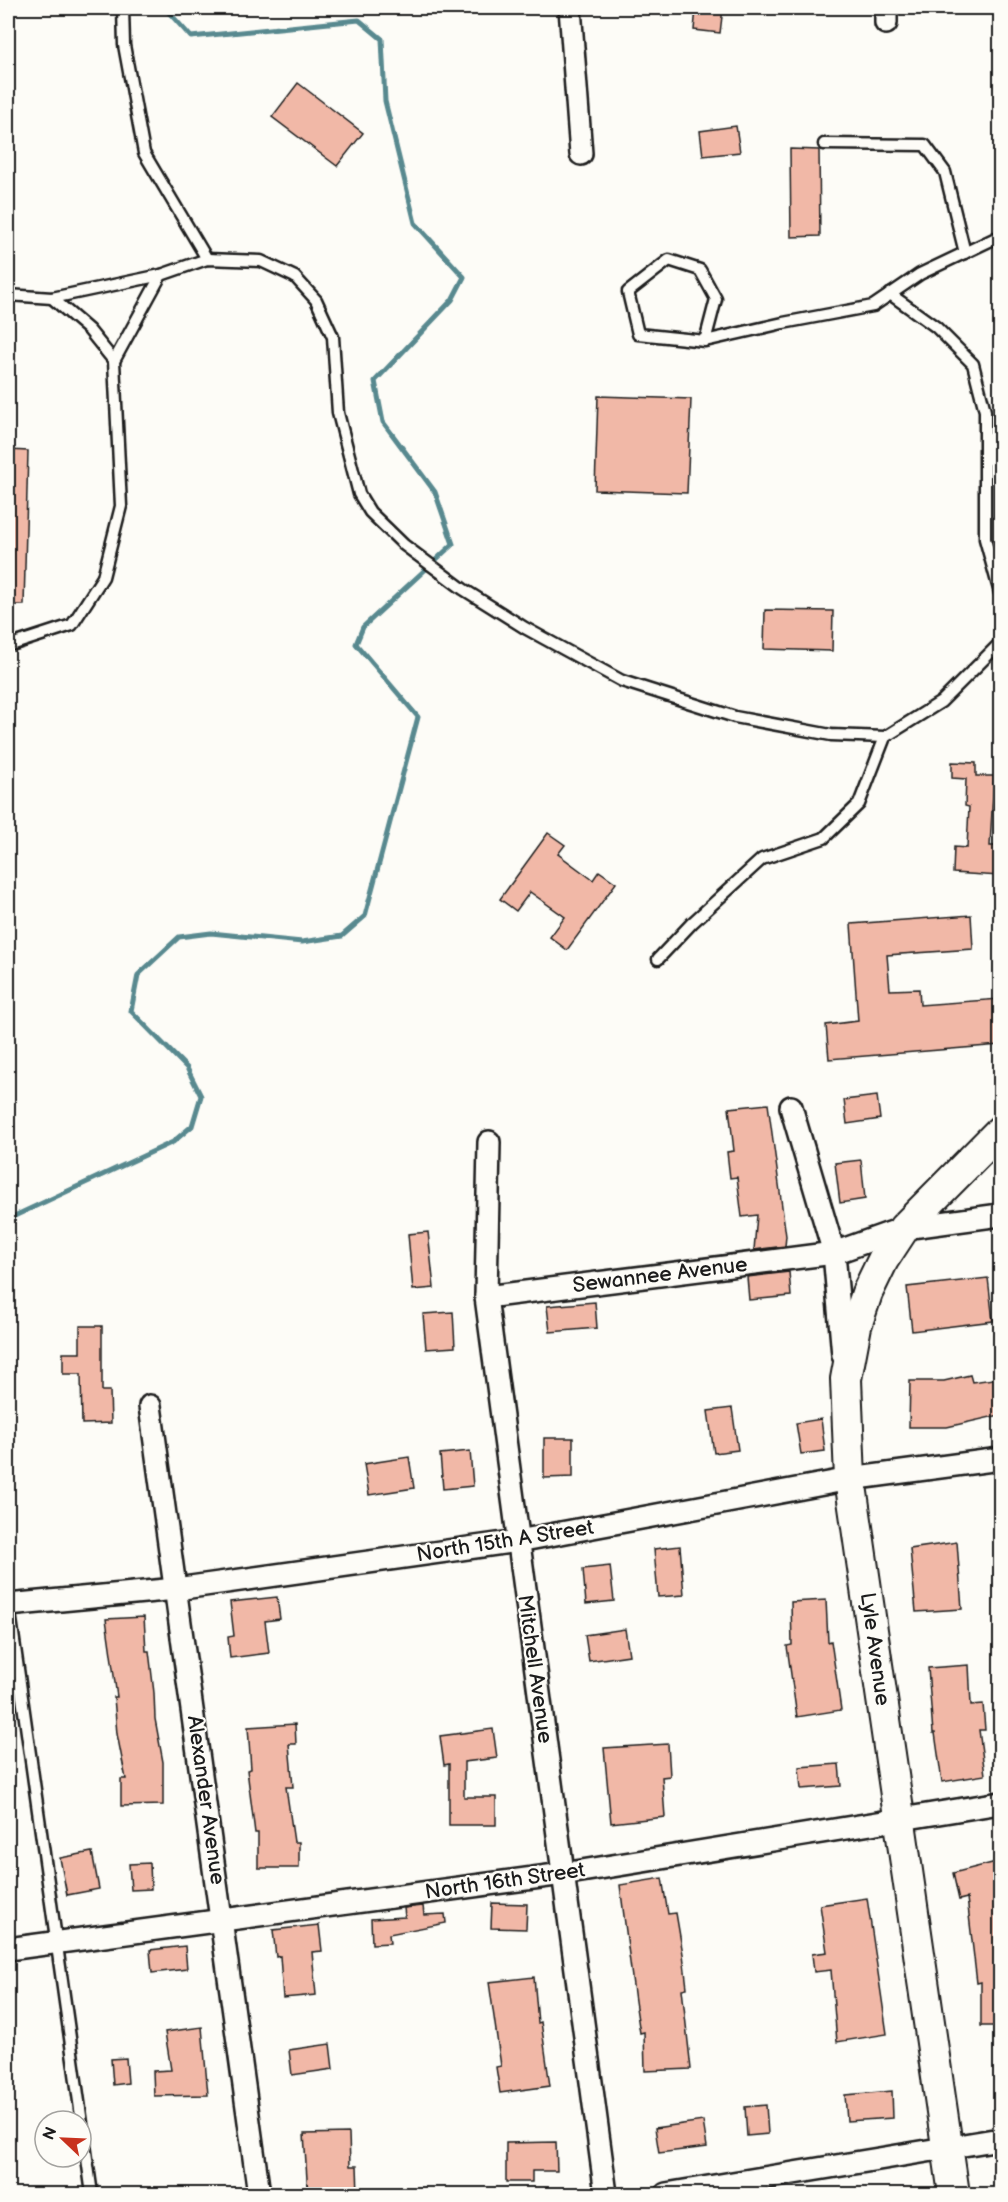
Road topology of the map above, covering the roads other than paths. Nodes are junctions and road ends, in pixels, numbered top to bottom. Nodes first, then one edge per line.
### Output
1 (123, 8) edge
2 (570, 8) edge
3 (824, 144) dead end
4 (581, 154) dead end
5 (1000, 236) edge
6 (965, 253) junction
7 (207, 259) junction
8 (160, 275) junction
9 (890, 294) junction
10 (8, 295) edge
11 (52, 298) junction
12 (705, 341) junction
13 (114, 361) junction
14 (1000, 594) edge
15 (8, 643) edge
16 (1000, 643) edge
17 (885, 736) junction
18 (658, 959) dead end
19 (791, 1107) dead end
20 (1000, 1131) edge
21 (489, 1142) dead end
22 (1000, 1215) edge
23 (904, 1228) junction
24 (834, 1253) junction
25 (486, 1296) junction
26 (846, 1379) junction
27 (150, 1406) dead end
28 (1000, 1459) edge
29 (850, 1479) junction
30 (518, 1541) junction
31 (176, 1589) junction
32 (8, 1605) edge
33 (1000, 1803) edge
34 (900, 1818) junction
35 (563, 1874) junction
36 (222, 1919) junction
37 (58, 1942) junction
38 (8, 1948) edge
39 (1000, 2139) edge
40 (947, 2147) junction
41 (92, 2194) edge
42 (259, 2194) edge
43 (606, 2194) edge
44 (666, 2194) edge
45 (954, 2194) edge

1 - 7 lane
2 - 4 street
3 - 6 lane
5 - 6 lane
6 - 9 lane
7 - 8 lane
7 - 17 lane
8 - 11 lane
8 - 13 lane
9 - 12 lane
9 - 14 lane
10 - 11 lane
11 - 13 lane
12 - 12 lane
13 - 15 lane
16 - 17 lane
17 - 18 lane
19 - 24 street, Lyle Avenue
20 - 23 main road
21 - 25 street, Mitchell Avenue
22 - 23 street, Sewannee Avenue
23 - 24 street, Sewannee Avenue
23 - 26 main road
24 - 25 street, Sewannee Avenue
24 - 26 street, Lyle Avenue
25 - 30 street, Mitchell Avenue
26 - 29 main road, Lyle Avenue
27 - 31 street, Alexander Avenue
28 - 29 street, North 15th A Street
29 - 30 street, North 15th A Street
29 - 34 main road, Lyle Avenue
30 - 31 street, North 15th A Street
30 - 35 street, Mitchell Avenue
31 - 32 street, North 15th A Street
31 - 36 street, Alexander Avenue
32 - 37 lane
33 - 34 street, North 16th Street
34 - 35 street, North 16th Street
34 - 40 main road, Lyle Avenue
35 - 36 street, North 16th Street
35 - 43 street, Mitchell Avenue
36 - 37 street, North 16th Street
36 - 42 street, Alexander Avenue
37 - 38 street, North 16th Street
37 - 41 lane
39 - 40 street
40 - 44 street
40 - 45 main road, Lyle Avenue

